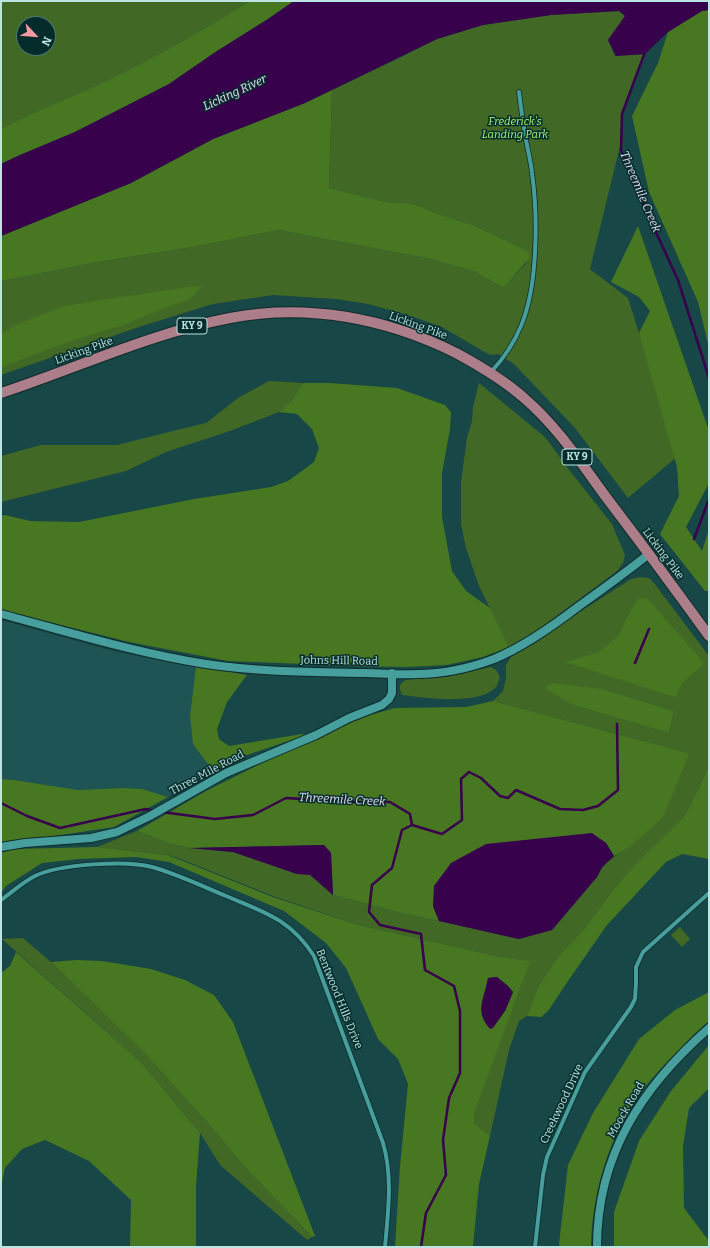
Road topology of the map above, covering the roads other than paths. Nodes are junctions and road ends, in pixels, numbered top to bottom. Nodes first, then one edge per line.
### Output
1 (519, 92) dead end
2 (491, 373) junction
3 (1, 393) edge
4 (649, 554) junction
5 (1, 614) edge
6 (709, 636) edge
7 (392, 673) junction
8 (1, 847) edge
9 (709, 893) edge
10 (1, 900) edge
11 (709, 1028) edge
12 (385, 1247) edge
13 (535, 1247) edge
14 (597, 1247) edge

1 - 2 street
2 - 3 main road, Licking Pike / KY 9
2 - 4 main road, Licking Pike / KY 9
4 - 6 main road, Licking Pike / KY 9
4 - 7 main road, Johns Hill Road
5 - 7 main road, Johns Hill Road
7 - 8 main road, Three Mile Road
9 - 13 street, Creekwood Drive
10 - 12 street, Bentwood Hills Drive
11 - 14 main road, Moock Road

